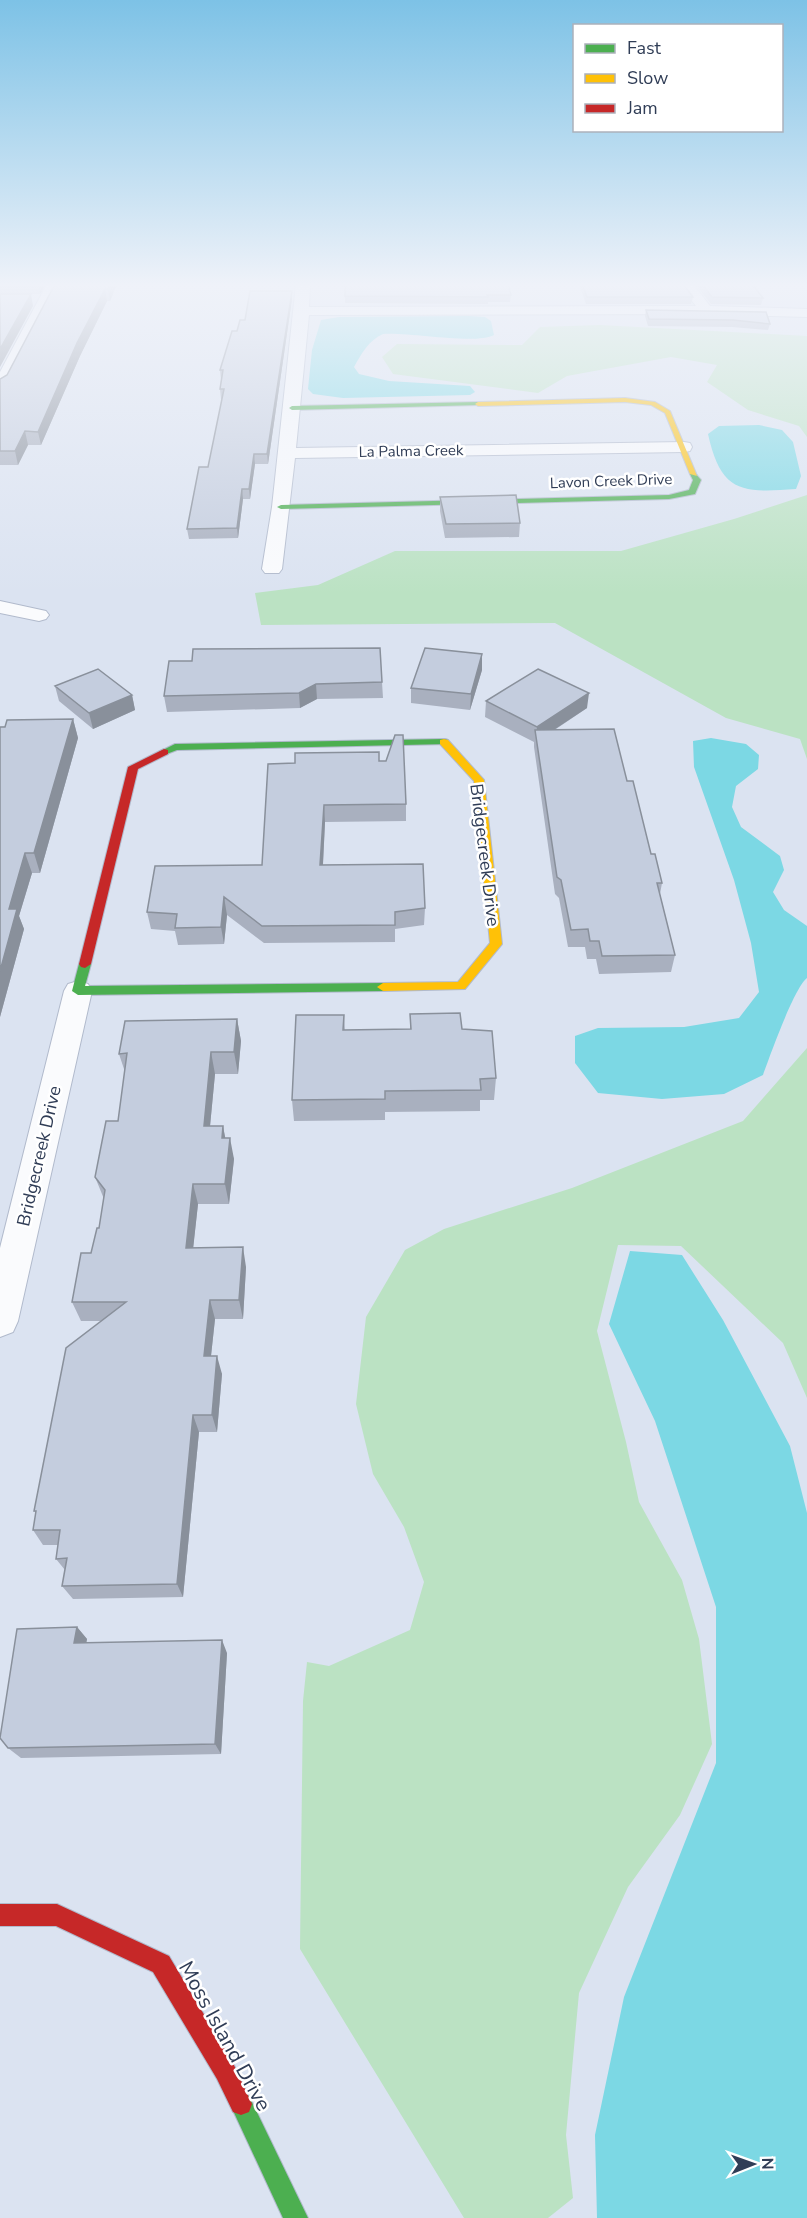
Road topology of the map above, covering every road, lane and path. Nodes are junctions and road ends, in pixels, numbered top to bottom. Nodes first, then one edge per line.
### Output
1 (294, 388) edge
2 (292, 408) junction
3 (684, 447) junction
4 (287, 453) junction
5 (281, 507) junction
6 (272, 569) dead end
7 (0, 607) edge
8 (39, 615) dead end
9 (78, 991) junction
10 (0, 1321) edge
11 (0, 1915) edge
12 (296, 2218) edge

1 - 2 street
2 - 3 street, Lavon Creek Drive
2 - 4 street
3 - 4 street, La Palma Creek
3 - 5 street, Lavon Creek Drive
4 - 5 street
5 - 6 street
7 - 8 street
9 - 9 street, Bridgecreek Drive
9 - 10 street, Bridgecreek Drive
11 - 12 street, Moss Island Drive

